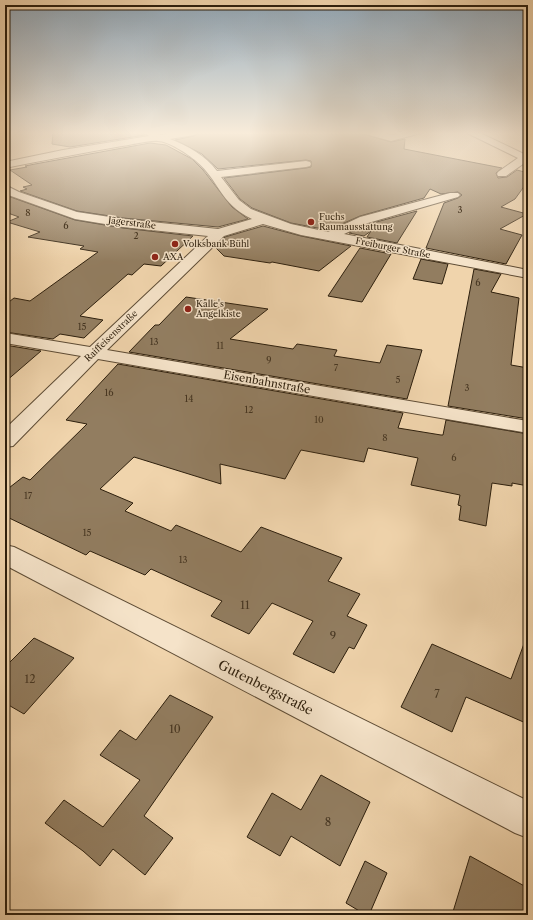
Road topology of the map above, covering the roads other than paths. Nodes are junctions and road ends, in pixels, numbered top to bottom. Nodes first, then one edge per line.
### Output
1 (214, 175) edge
2 (5, 188) edge
3 (454, 195) dead end
4 (262, 220) junction
5 (219, 233) junction
6 (330, 236) junction
7 (528, 274) edge
8 (5, 338) edge
9 (94, 353) junction
10 (528, 427) edge
11 (5, 441) edge
12 (5, 554) edge
13 (528, 820) edge

1 - 4 street, Freiburger Straße
2 - 5 street, Jägerstraße
3 - 6 street
4 - 5 street, Jägerstraße
4 - 6 street, Freiburger Straße
5 - 9 street, Raiffeisenstraße
6 - 7 street, Freiburger Straße
8 - 9 street, Eisenbahnstraße
9 - 10 street, Eisenbahnstraße
9 - 11 street, Raiffeisenstraße
12 - 13 street, Gutenbergstraße

